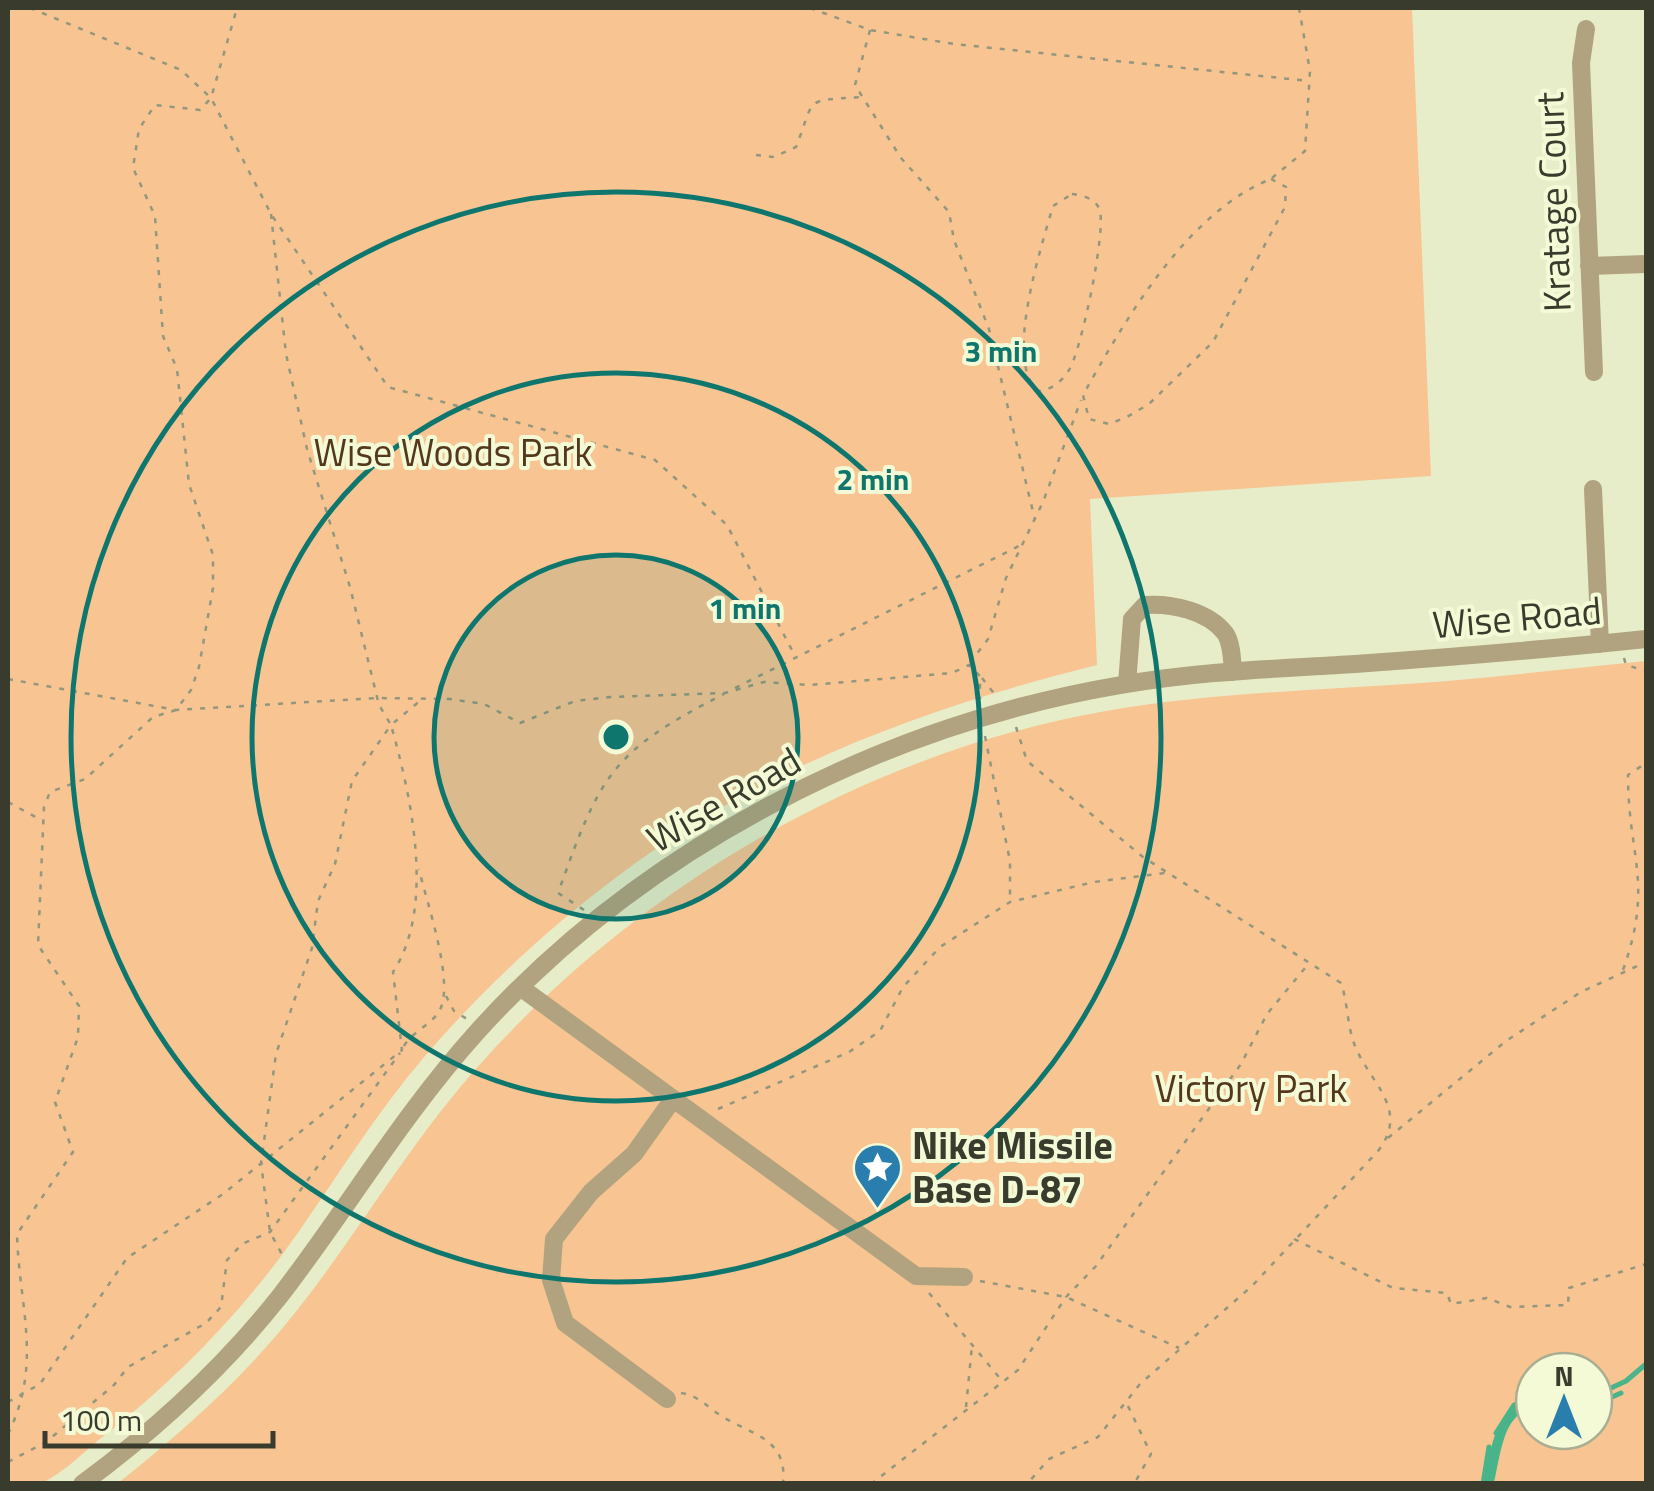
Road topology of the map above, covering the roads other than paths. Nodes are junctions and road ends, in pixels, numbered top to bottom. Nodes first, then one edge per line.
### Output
1 (1586, 29) dead end
2 (1646, 264) edge
3 (1589, 266) junction
4 (1594, 372) dead end
5 (1593, 490) dead end
6 (1646, 640) edge
7 (1600, 644) junction
8 (1233, 672) junction
9 (1127, 684) junction
10 (520, 988) junction
11 (671, 1102) junction
12 (964, 1277) road end
13 (667, 1399) road end
14 (82, 1484) edge

1 - 3 street, Kratage Court
2 - 3 street
3 - 4 street, Kratage Court
5 - 7 street
6 - 7 street, Wise Road
7 - 8 street, Wise Road
8 - 9 street, Wise Road
8 - 9 street
9 - 10 street, Wise Road
10 - 11 street
10 - 14 street, Wise Road
11 - 12 street
11 - 13 street

